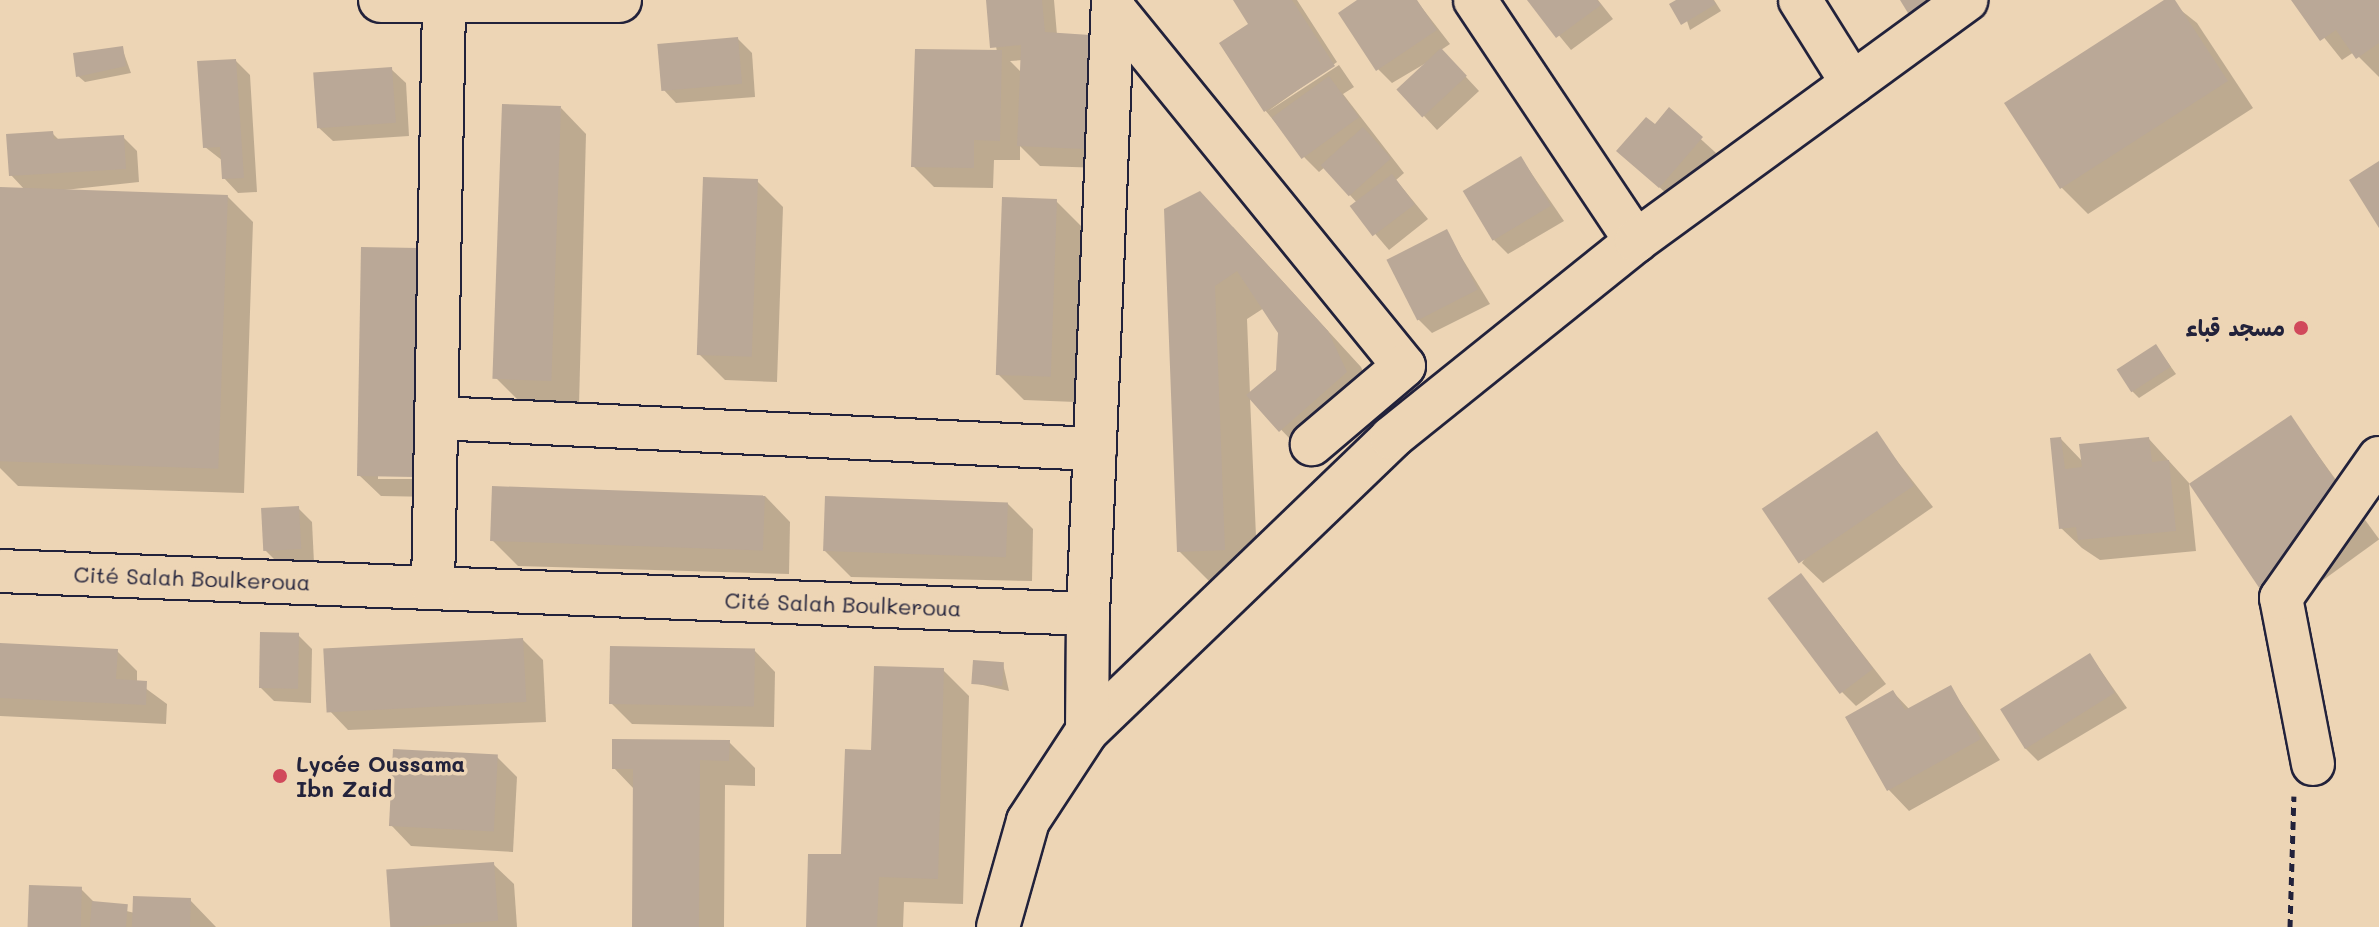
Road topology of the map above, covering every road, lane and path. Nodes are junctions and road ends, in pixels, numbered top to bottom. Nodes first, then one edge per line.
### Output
1 (381, 0) edge
2 (619, 0) edge
3 (1475, 0) edge
4 (1800, 0) edge
5 (1966, 0) edge
6 (1113, 4) edge
7 (444, 5) junction
8 (1852, 83) junction
9 (1636, 241) junction
10 (437, 418) junction
11 (1312, 444) dead end
12 (1095, 449) junction
13 (2379, 458) edge
14 (0, 571) edge
15 (433, 588) junction
16 (1088, 614) junction
17 (1087, 731) junction
18 (2304, 776) joint
19 (998, 927) edge
20 (2290, 927) edge

1 - 7 highway
2 - 7 highway
3 - 9 street
4 - 8 street
5 - 8 street
6 - 11 street
6 - 12 street
7 - 10 street
8 - 9 street
9 - 17 street
10 - 12 street
10 - 15 street
12 - 16 street
13 - 18 street
14 - 15 street, Cité Salah Boulkeroua
15 - 16 street, Cité Salah Boulkeroua
16 - 17 street
17 - 19 street
18 - 20 path

